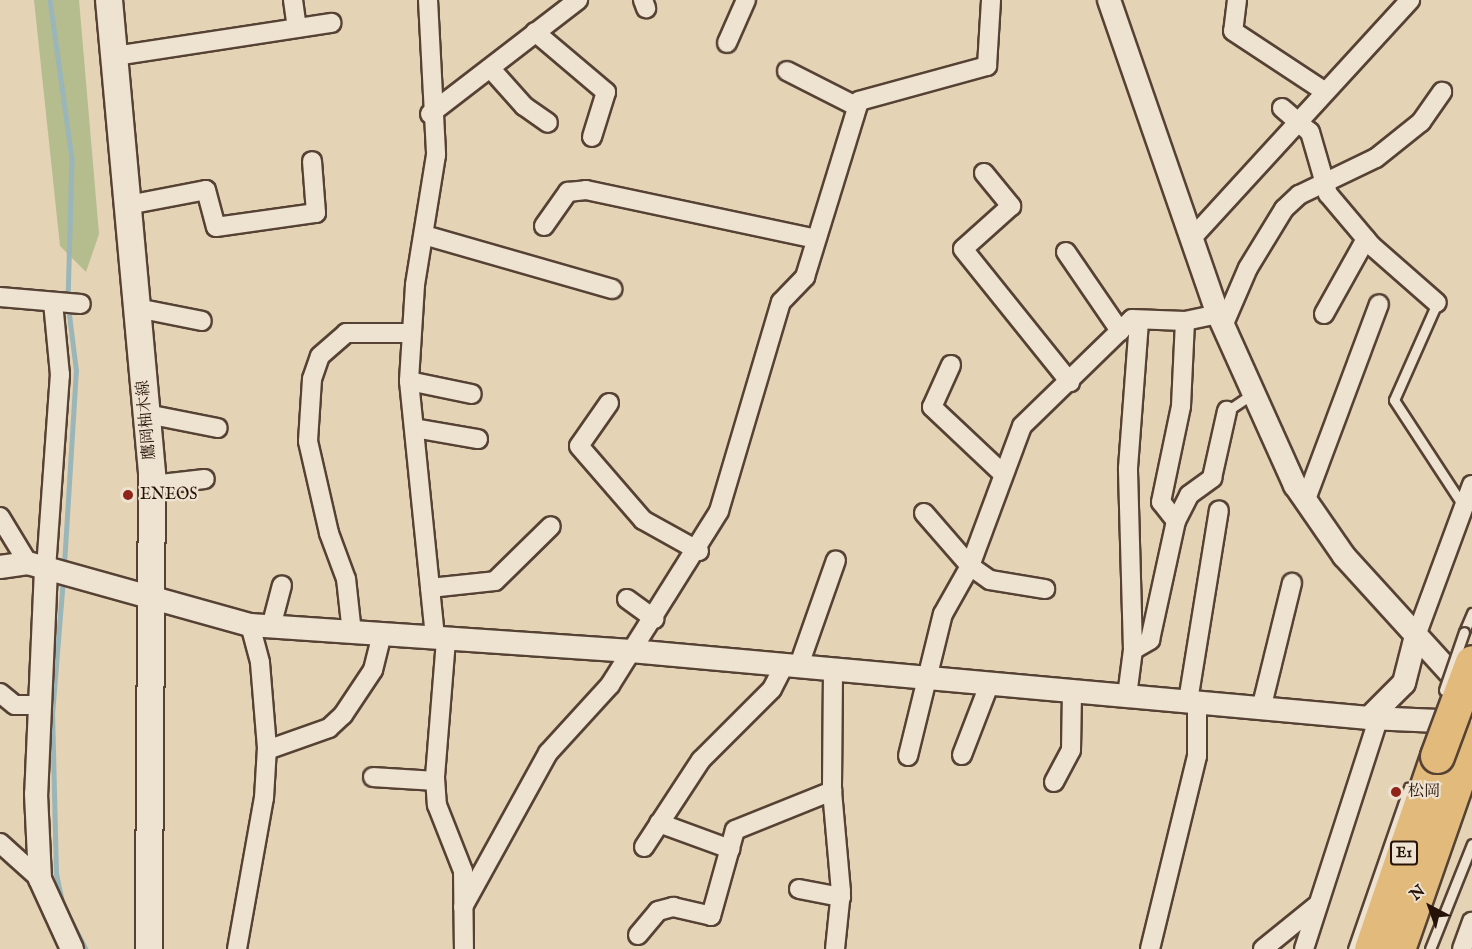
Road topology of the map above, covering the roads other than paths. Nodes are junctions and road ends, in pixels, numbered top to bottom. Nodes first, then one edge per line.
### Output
1 (109, 0) edge
2 (293, 0) edge
3 (428, 0) edge
4 (578, 0) edge
5 (746, 0) edge
6 (991, 0) edge
7 (1109, 0) edge
8 (1237, 0) edge
9 (1410, 0) edge
10 (331, 23) dead end
11 (297, 28) junction
12 (535, 32) junction
13 (727, 43) dead end
14 (115, 56) junction
15 (491, 69) junction
16 (787, 71) dead end
17 (1324, 91) junction
18 (1442, 92) dead end
19 (856, 106) junction
20 (1282, 108) dead end
21 (430, 114) junction
22 (1297, 120) junction
23 (548, 123) dead end
24 (592, 137) dead end
25 (312, 161) dead end
26 (984, 172) dead end
27 (1322, 184) junction
28 (128, 205) junction
29 (544, 226) dead end
30 (424, 235) junction
31 (1192, 238) junction
32 (816, 239) junction
33 (1366, 239) junction
34 (1066, 252) dead end
35 (612, 289) dead end
36 (0, 297) edge
37 (53, 302) junction
38 (1437, 303) joint
39 (81, 304) dead end
40 (1379, 304) dead end
41 (137, 308) junction
42 (1324, 314) dead end
43 (1139, 320) junction
44 (1220, 320) junction
45 (202, 321) dead end
46 (1185, 321) junction
47 (1120, 331) junction
48 (410, 333) junction
49 (951, 365) dead end
50 (409, 381) junction
51 (1070, 382) junction
52 (472, 394) dead end
53 (1251, 395) junction
54 (609, 403) dead end
55 (1227, 411) joint
56 (147, 414) junction
57 (218, 428) dead end
58 (414, 428) junction
59 (478, 439) dead end
60 (1001, 472) junction
61 (205, 479) dead end
62 (152, 485) junction
63 (1472, 485) edge
64 (1305, 502) junction
65 (1464, 507) junction
66 (1219, 510) dead end
67 (924, 513) dead end
68 (0, 517) edge
69 (1176, 521) junction
70 (551, 526) dead end
71 (699, 550) junction
72 (836, 560) dead end
73 (970, 566) junction
74 (0, 567) edge
75 (49, 570) junction
76 (1292, 583) dead end
77 (282, 585) dead end
78 (430, 588) junction
79 (1045, 589) dead end
80 (154, 598) junction
81 (627, 599) dead end
82 (1472, 612) edge
83 (655, 619) junction
84 (261, 626) junction
85 (352, 633) junction
86 (382, 635) junction
87 (1416, 636) junction
88 (441, 640) junction
89 (1468, 647) edge
90 (1133, 650) junction
91 (631, 651) junction
92 (790, 667) junction
93 (833, 672) junction
94 (931, 680) junction
95 (989, 685) junction
96 (1072, 692) junction
97 (0, 693) edge
98 (1126, 696) junction
99 (1472, 696) edge
100 (1192, 702) junction
101 (38, 705) junction
102 (1261, 709) junction
103 (1374, 718) junction
104 (1472, 722) edge
105 (1472, 738) edge
106 (267, 750) junction
107 (1441, 755) junction
108 (908, 756) dead end
109 (962, 756) dead end
110 (373, 777) dead end
111 (1413, 778) dead end
112 (435, 782) junction
113 (1054, 782) dead end
114 (832, 791) junction
115 (659, 823) junction
116 (0, 843) edge
117 (1472, 844) edge
118 (644, 847) dead end
119 (730, 849) junction
120 (40, 879) junction
121 (799, 889) dead end
122 (841, 897) junction
123 (1316, 906) junction
124 (463, 907) junction
125 (1472, 922) edge
126 (638, 934) dead end
127 (72, 949) edge
128 (149, 949) edge
129 (237, 949) edge
130 (464, 949) edge
131 (835, 949) edge
132 (1150, 949) edge
133 (1263, 949) edge
134 (1304, 949) edge
135 (1353, 949) edge
136 (1371, 949) edge
137 (1398, 949) edge
138 (1430, 949) edge
139 (1461, 949) edge

1 - 14 main road, 鷹岡柚木線
2 - 11 street
3 - 21 street
4 - 12 street
5 - 13 street
6 - 19 street
7 - 31 street
8 - 17 street
9 - 17 street
10 - 11 street
11 - 14 street
12 - 15 street
12 - 24 street
14 - 28 main road, 鷹岡柚木線
15 - 21 street
15 - 23 street
16 - 19 street
17 - 22 street
18 - 27 street
19 - 32 street
20 - 22 street
21 - 30 street
22 - 27 street
22 - 31 street
25 - 28 street
26 - 51 street
27 - 33 street
27 - 44 street
28 - 41 main road, 鷹岡柚木線
29 - 32 street
30 - 35 street
30 - 48 street
31 - 44 street
32 - 71 street
33 - 38 street
33 - 42 street
34 - 47 street
36 - 37 street
37 - 39 street
37 - 75 street
38 - 65 lane
40 - 64 street
41 - 45 street
41 - 56 main road, 鷹岡柚木線
43 - 46 street
43 - 47 street
43 - 90 street
44 - 46 street
44 - 53 street
46 - 69 street
47 - 51 street
48 - 50 street
48 - 85 street
49 - 60 street
50 - 52 street
50 - 58 street
51 - 60 street
53 - 55 lane
53 - 64 street
54 - 71 street
55 - 69 street
56 - 57 street
56 - 62 main road, 鷹岡柚木線
58 - 59 street
58 - 78 street
60 - 73 street
61 - 62 street
62 - 80 main road, 鷹岡柚木線
63 - 65 street
64 - 87 street
65 - 87 street
66 - 100 street
67 - 73 street
68 - 75 street
69 - 90 street
70 - 78 street
71 - 83 street
72 - 92 street
73 - 79 street
73 - 94 street
74 - 75 street
75 - 80 street
75 - 101 street
76 - 102 street
77 - 84 street
78 - 88 street
80 - 84 street
80 - 128 main road, 鷹岡柚木線
81 - 83 street
82 - 89 lane
83 - 91 street
84 - 85 street
84 - 106 street
85 - 86 street
86 - 88 street
86 - 106 street
87 - 99 street
87 - 103 street
88 - 91 street
88 - 112 street
89 - 107 highway, E1, bridge
90 - 98 street
91 - 92 street
91 - 124 street
92 - 93 street
92 - 115 street
93 - 94 street
93 - 114 street
94 - 95 street
94 - 108 street
95 - 96 street
95 - 109 street
96 - 98 street
96 - 113 street
97 - 101 street
98 - 100 street
100 - 102 street
100 - 132 street
101 - 120 street
102 - 103 street
103 - 104 street
103 - 123 street
105 - 107 highway, E1
106 - 129 street
107 - 136 highway, E1
107 - 137 highway, E1
110 - 112 street
111 - 135 lane
112 - 124 street
114 - 119 street
114 - 122 street
115 - 118 street
115 - 119 street
116 - 120 street
117 - 138 lane
119 - 126 street
120 - 127 street
121 - 122 street
122 - 131 street
123 - 133 street
123 - 134 street
124 - 130 street
125 - 139 street

